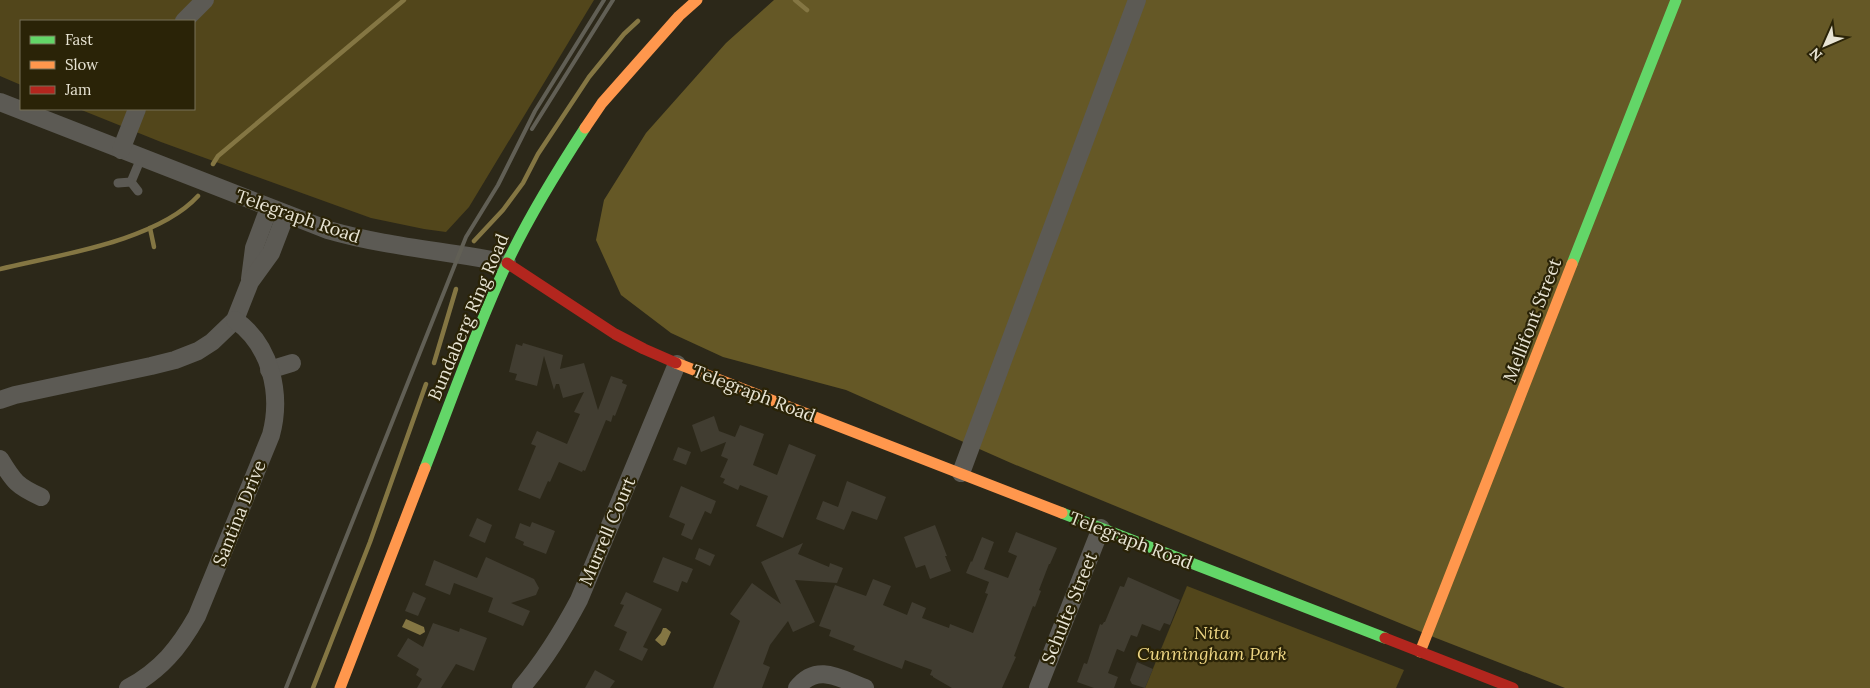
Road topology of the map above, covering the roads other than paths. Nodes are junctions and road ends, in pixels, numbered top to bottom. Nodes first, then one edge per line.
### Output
1 (205, 0) edge
2 (697, 0) edge
3 (1137, 0) edge
4 (1676, 0) edge
5 (185, 20) edge
6 (0, 102) edge
7 (20, 110) edge
8 (20, 110) edge
9 (137, 110) edge
10 (121, 150) junction
11 (141, 158) junction
12 (131, 182) junction
13 (118, 183) dead end
14 (138, 191) dead end
15 (278, 211) junction
16 (507, 263) junction
17 (235, 320) junction
18 (292, 363) dead end
19 (677, 364) junction
20 (269, 370) junction
21 (0, 400) edge
22 (0, 460) edge
23 (961, 473) junction
24 (41, 497) dead end
25 (1101, 528) junction
26 (1420, 652) junction
27 (805, 678) edge
28 (128, 688) edge
29 (340, 688) edge
30 (521, 688) edge
31 (865, 688) edge
32 (1038, 688) edge
33 (1513, 688) edge

1 - 5 street
2 - 16 street, Bundaberg Ring Road
3 - 23 street
4 - 26 street, Mellifont Street
6 - 8 street, Telegraph Road
7 - 10 street, Telegraph Road
9 - 10 street
10 - 11 street, Telegraph Road
11 - 12 lane
11 - 15 street, Telegraph Road
12 - 13 lane
12 - 14 lane
15 - 16 street, Telegraph Road
15 - 17 street
16 - 19 street, Telegraph Road
16 - 29 street, Bundaberg Ring Road
17 - 20 street, Santina Drive
17 - 21 street
18 - 20 street
19 - 23 street, Telegraph Road
19 - 30 street, Murrell Court
20 - 28 street, Santina Drive
22 - 24 street
23 - 25 street, Telegraph Road
25 - 26 street, Telegraph Road
25 - 32 street, Schulte Street
26 - 33 street, Telegraph Road
27 - 31 street

